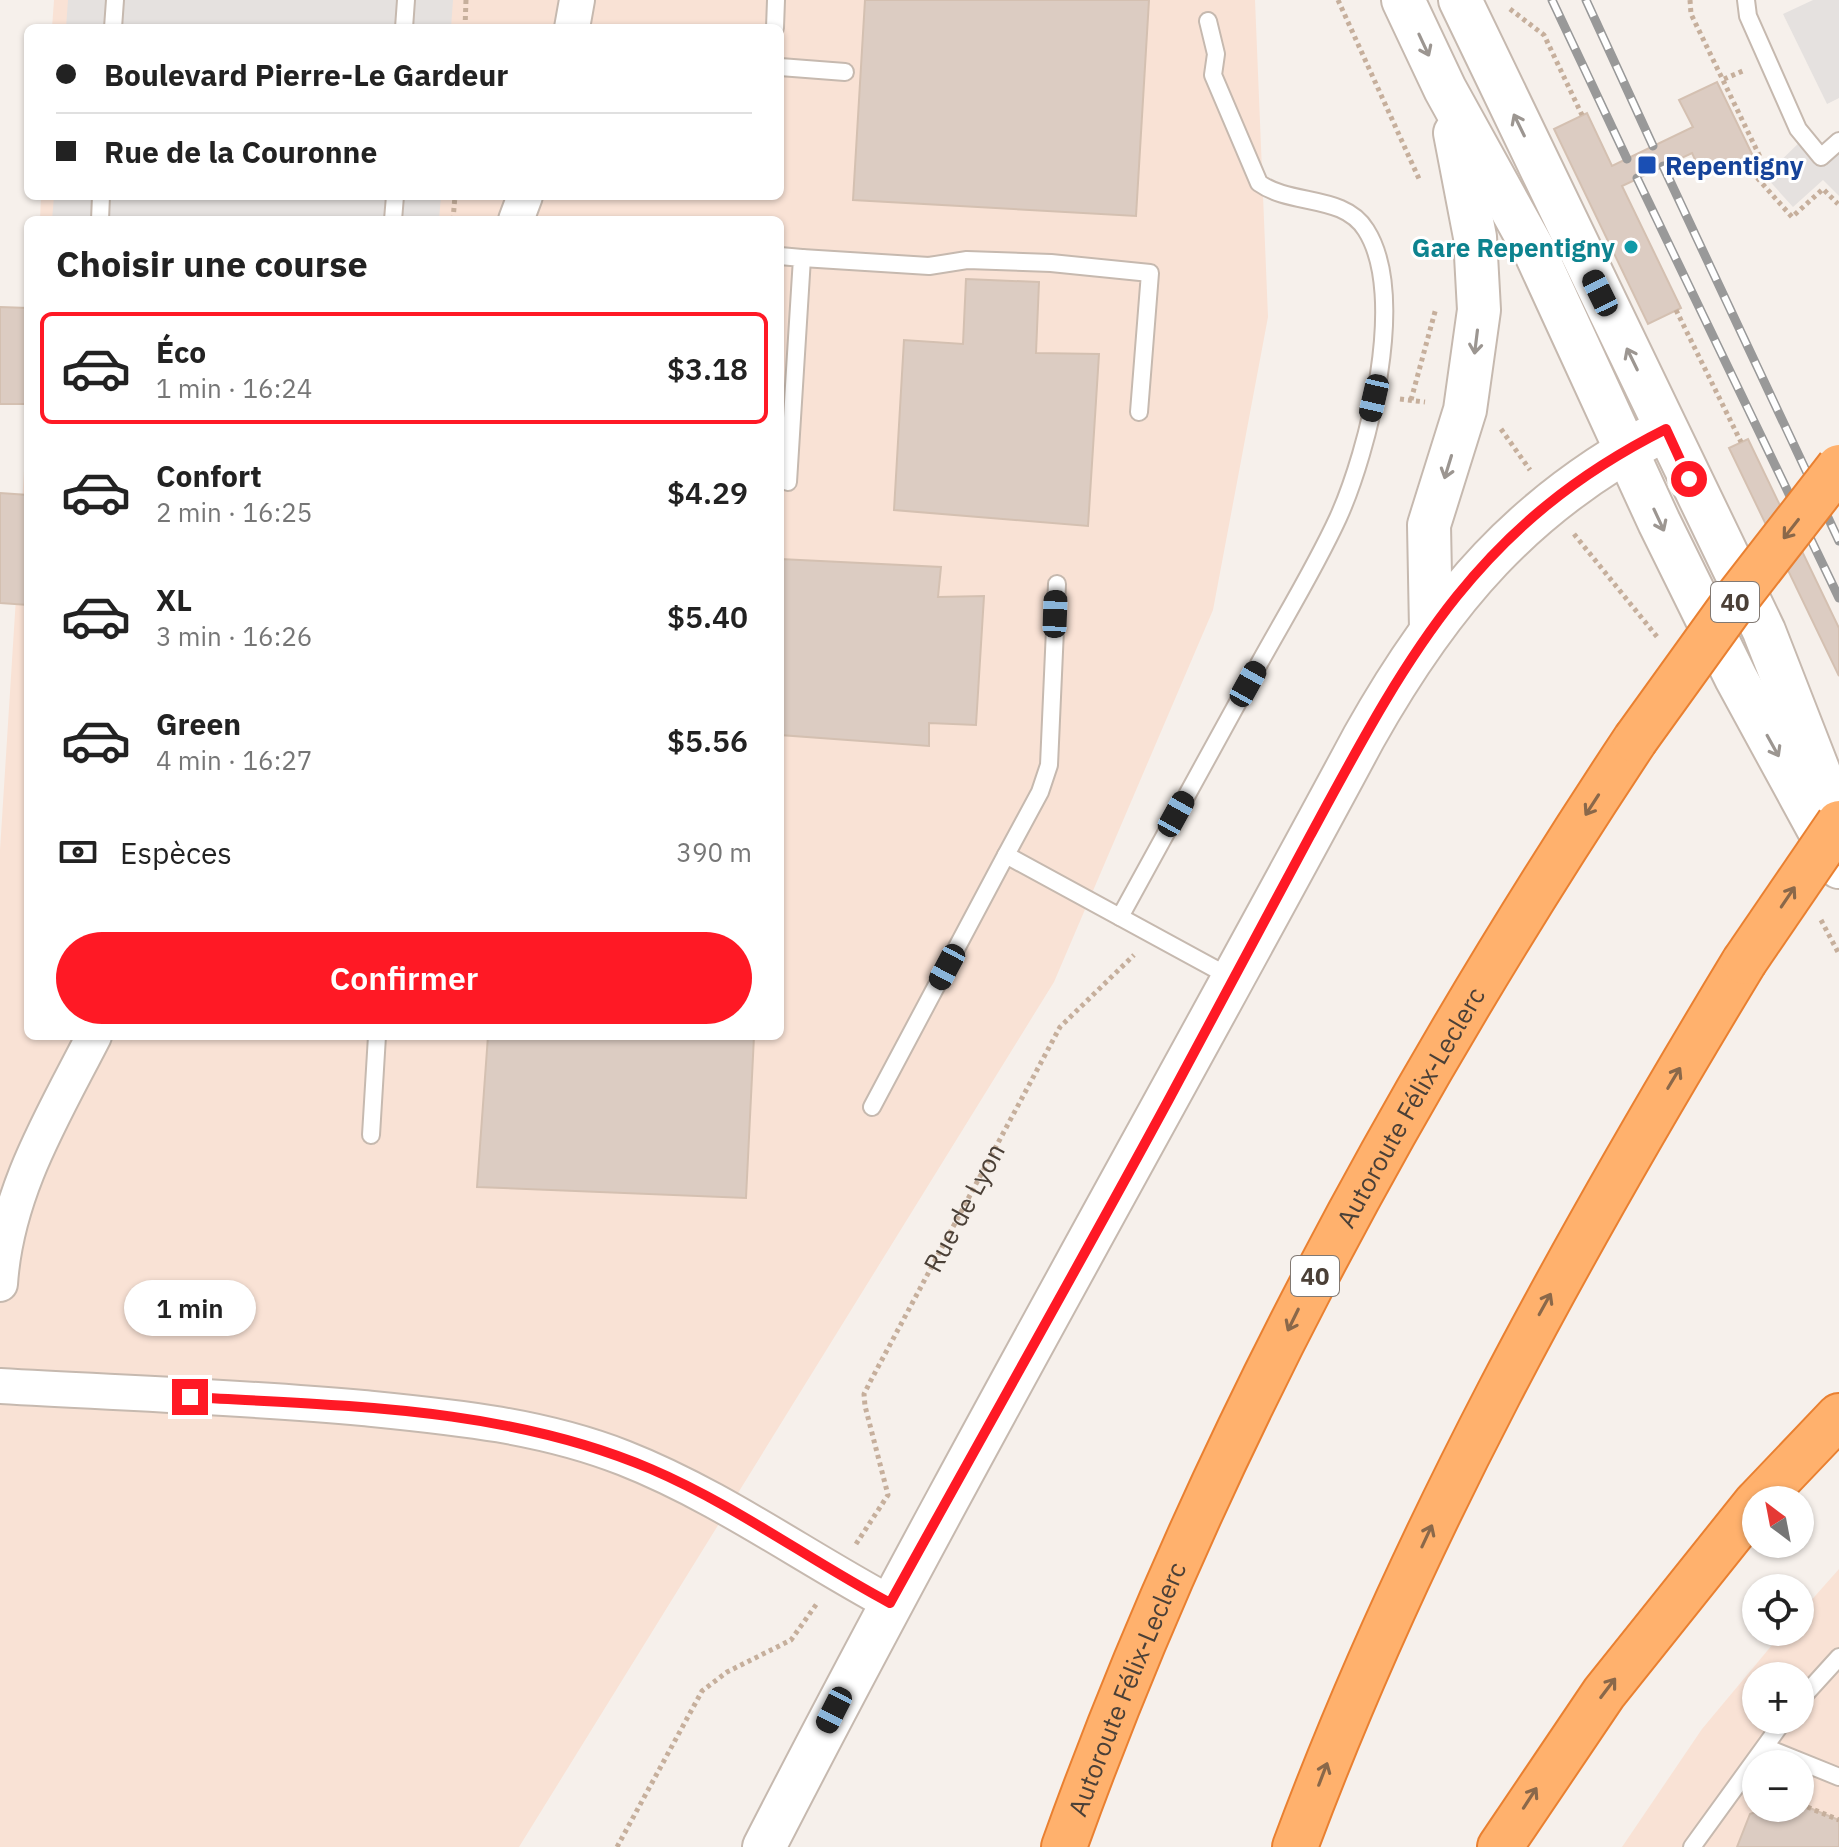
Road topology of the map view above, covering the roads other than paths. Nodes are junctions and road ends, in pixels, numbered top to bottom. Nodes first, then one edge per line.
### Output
1 (115, 0) edge
2 (406, 0) edge
3 (577, 0) edge
4 (776, 0) edge
5 (1403, 0) edge
6 (1460, 0) edge
7 (1746, 0) edge
8 (1208, 21) dead end
9 (113, 24) edge
10 (404, 24) edge
11 (573, 24) edge
12 (775, 24) edge
13 (784, 67) edge
14 (845, 72) dead end
15 (1445, 89) junction
16 (1839, 141) edge
17 (784, 256) edge
18 (802, 258) junction
19 (1139, 412) dead end
20 (1666, 429) junction
21 (1627, 449) junction
22 (1839, 467) edge
23 (788, 482) dead end
24 (1057, 584) dead end
25 (1431, 629) junction
26 (1839, 823) edge
27 (1006, 855) junction
28 (1839, 867) edge
29 (1120, 917) junction
30 (1233, 979) junction
31 (92, 1040) edge
32 (377, 1040) edge
33 (872, 1107) dead end
34 (371, 1135) dead end
35 (0, 1284) edge
36 (0, 1386) edge
37 (1839, 1416) edge
38 (1773, 1486) edge
39 (1742, 1522) edge
40 (890, 1603) junction
41 (1839, 1657) edge
42 (1814, 1685) edge
43 (1774, 1734) edge
44 (1765, 1747) junction
45 (1839, 1777) edge
46 (764, 1847) edge
47 (1064, 1847) edge
48 (1295, 1847) edge
49 (1500, 1847) edge
50 (1692, 1847) edge

1 - 9 lane
2 - 10 lane
3 - 11 street
4 - 12 lane
5 -> 15 street
20 -> 6 street
7 - 16 lane
8 - 29 lane
13 - 14 lane
15 - 21 street
15 -> 25 street
17 - 18 lane
18 - 19 lane
18 - 23 lane
20 - 21 street
20 - 26 street
21 - 25 street
21 -> 28 street
22 -> 47 highway, Autoroute Félix-Leclerc / 40, bridge
24 - 27 lane
25 - 30 street
48 -> 26 highway, bridge
27 - 29 lane
27 - 33 lane
29 - 30 lane
30 - 40 street
31 - 35 street
32 - 34 lane
36 - 40 street
37 - 38 highway
49 -> 39 highway
40 - 46 street
41 - 42 lane
43 - 44 lane
44 - 45 lane
44 - 50 lane

